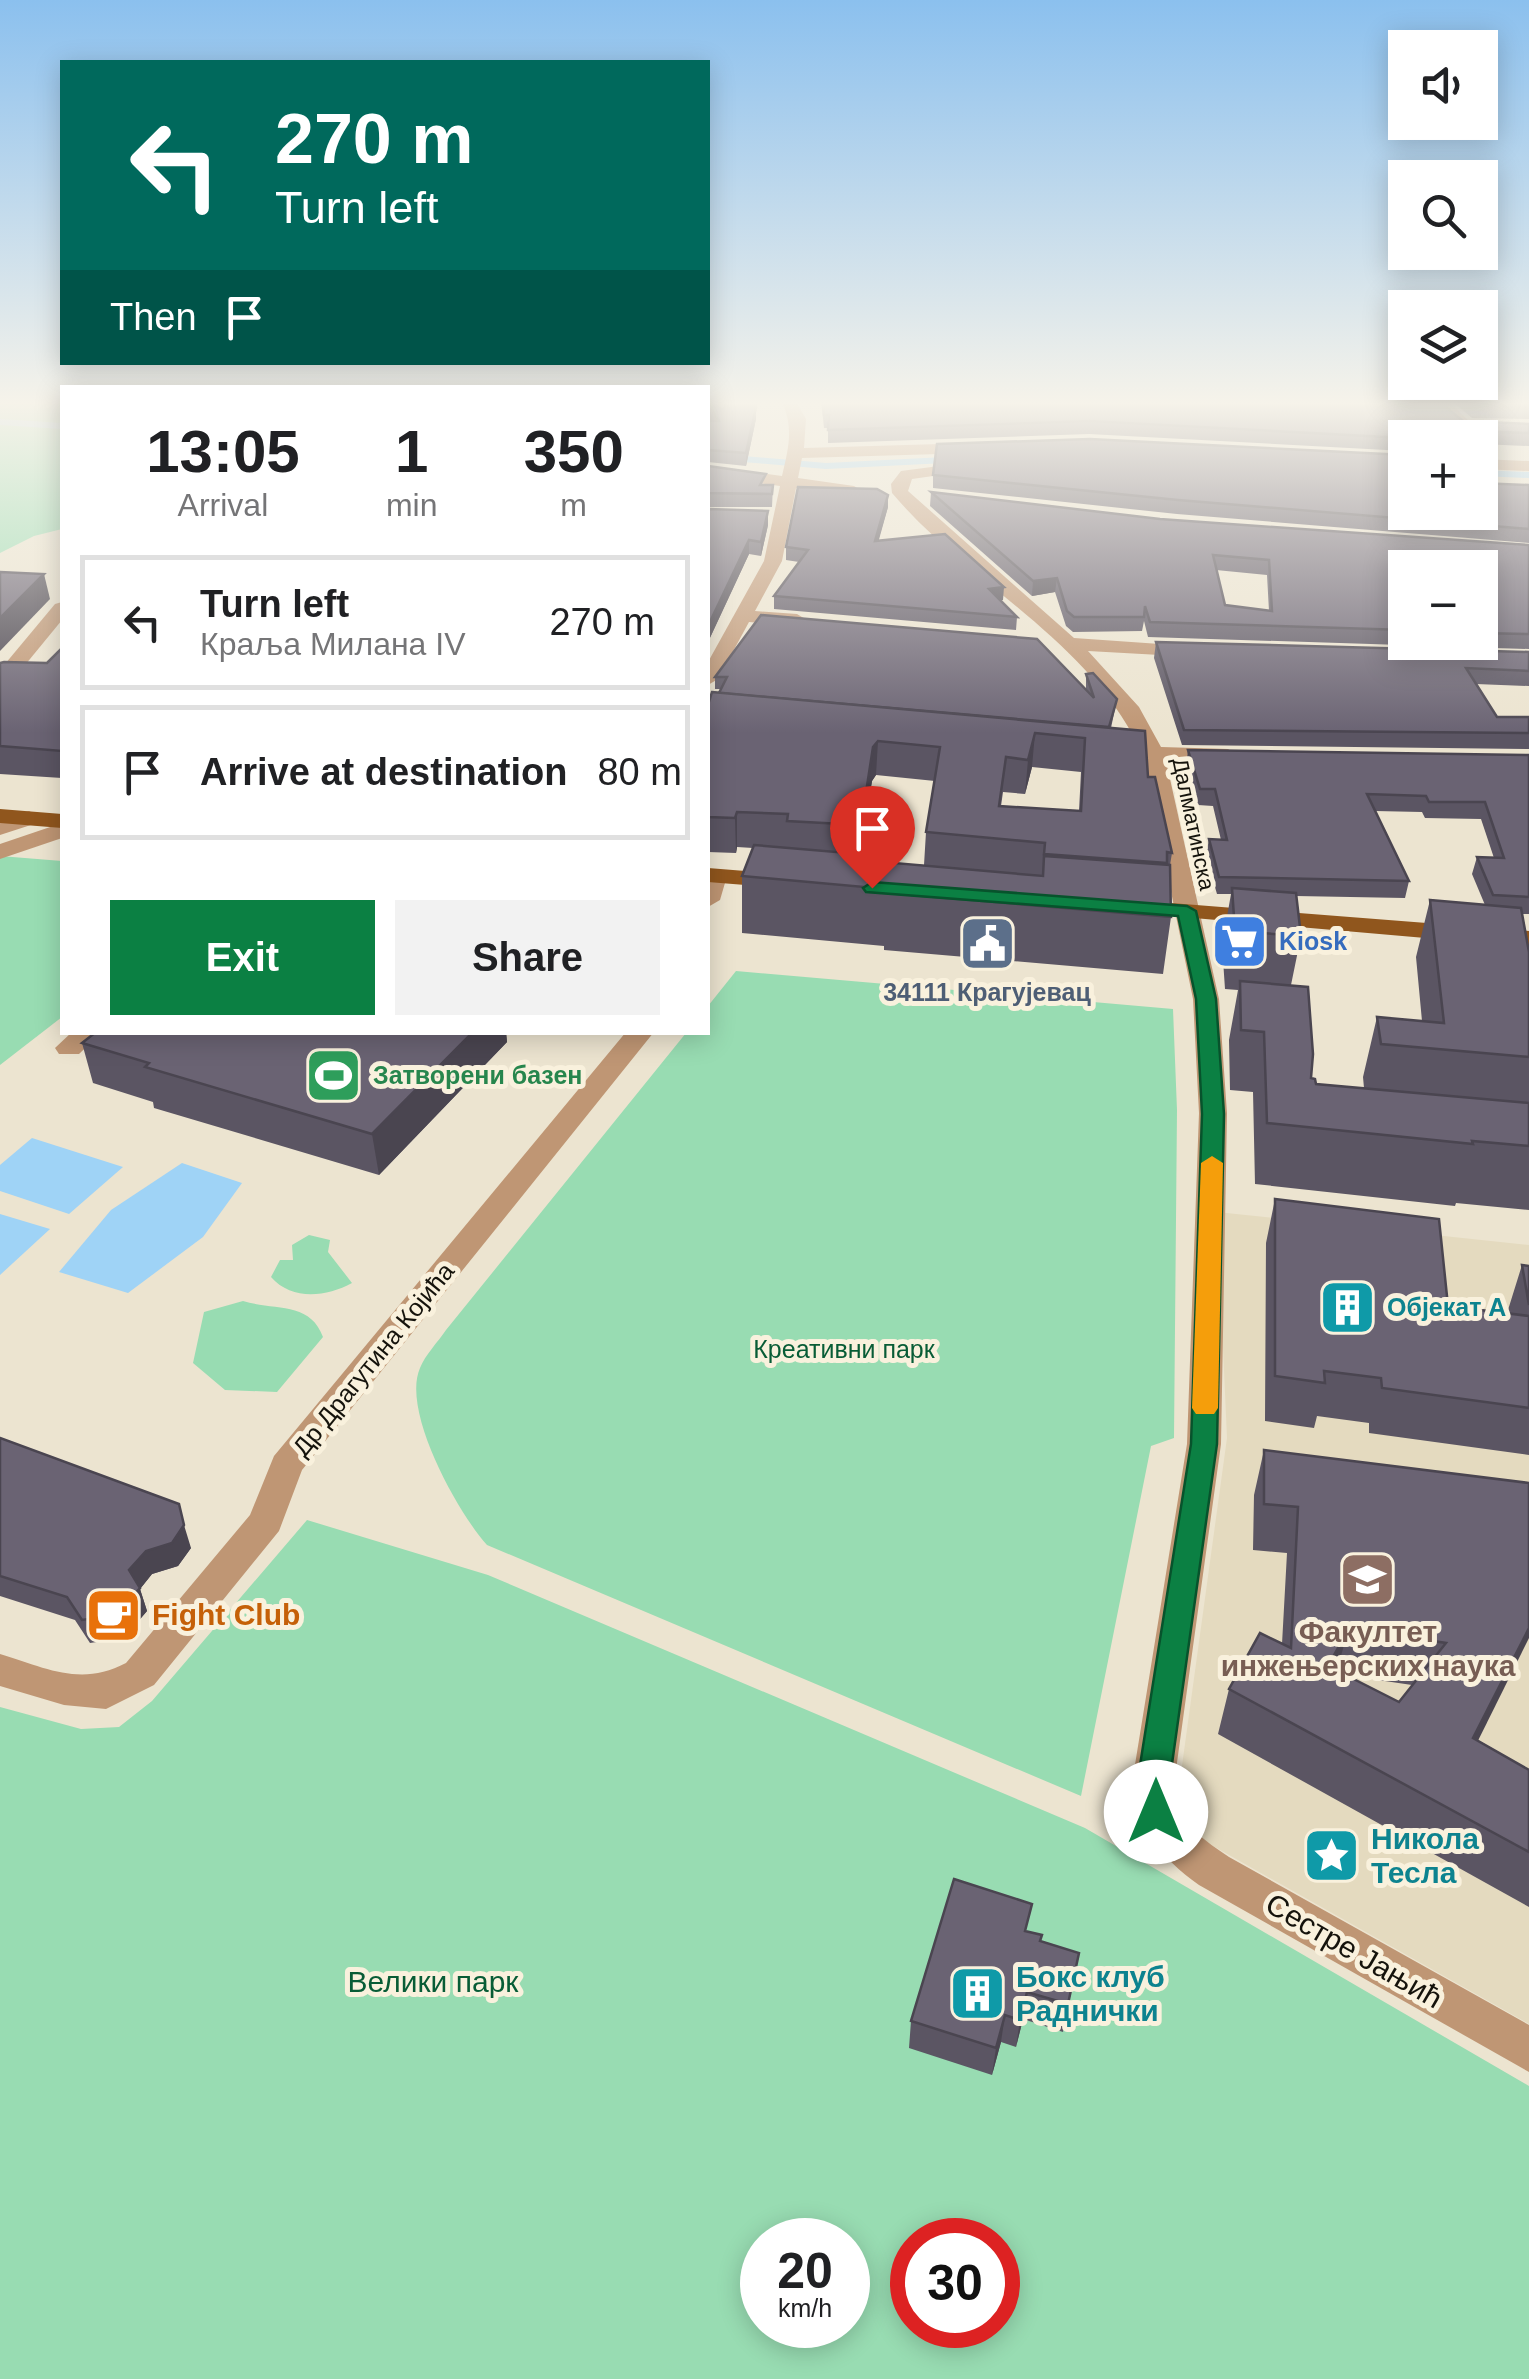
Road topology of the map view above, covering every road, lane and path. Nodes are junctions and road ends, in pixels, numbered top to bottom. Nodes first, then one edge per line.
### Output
1 (773, 511) edge
2 (916, 511) edge
3 (60, 610) edge
4 (741, 615) junction
5 (818, 622) edge
6 (1030, 641) edge
7 (1069, 644) junction
8 (1208, 651) edge
9 (710, 675) edge
10 (0, 683) edge
11 (1115, 752) edge
12 (1154, 755) junction
13 (1253, 756) edge
14 (0, 816) edge
15 (29, 818) junction
16 (60, 821) edge
17 (0, 828) edge
18 (60, 831) edge
19 (0, 852) edge
20 (710, 884) edge
21 (813, 884) edge
22 (1108, 906) edge
23 (1187, 911) junction
24 (1529, 939) edge
25 (640, 1035) edge
26 (0, 1670) edge
27 (1182, 1850) joint
28 (1529, 2050) edge

1 - 4 street
2 - 7 street, Далматинска
3 - 10 street
4 - 5 street
4 - 9 street
6 - 7 street
7 - 8 street
7 - 12 street, Далматинска
11 - 12 street
12 - 13 street
12 - 23 street, Далматинска
14 - 15 main road
15 - 16 main road
15 - 17 street
18 - 19 street
20 - 21 main road
22 - 23 main road
23 - 24 main road
23 - 27 street, Далматинска
25 - 26 street, Др Драгутина Којића
27 - 28 street, Сестре Јањић

